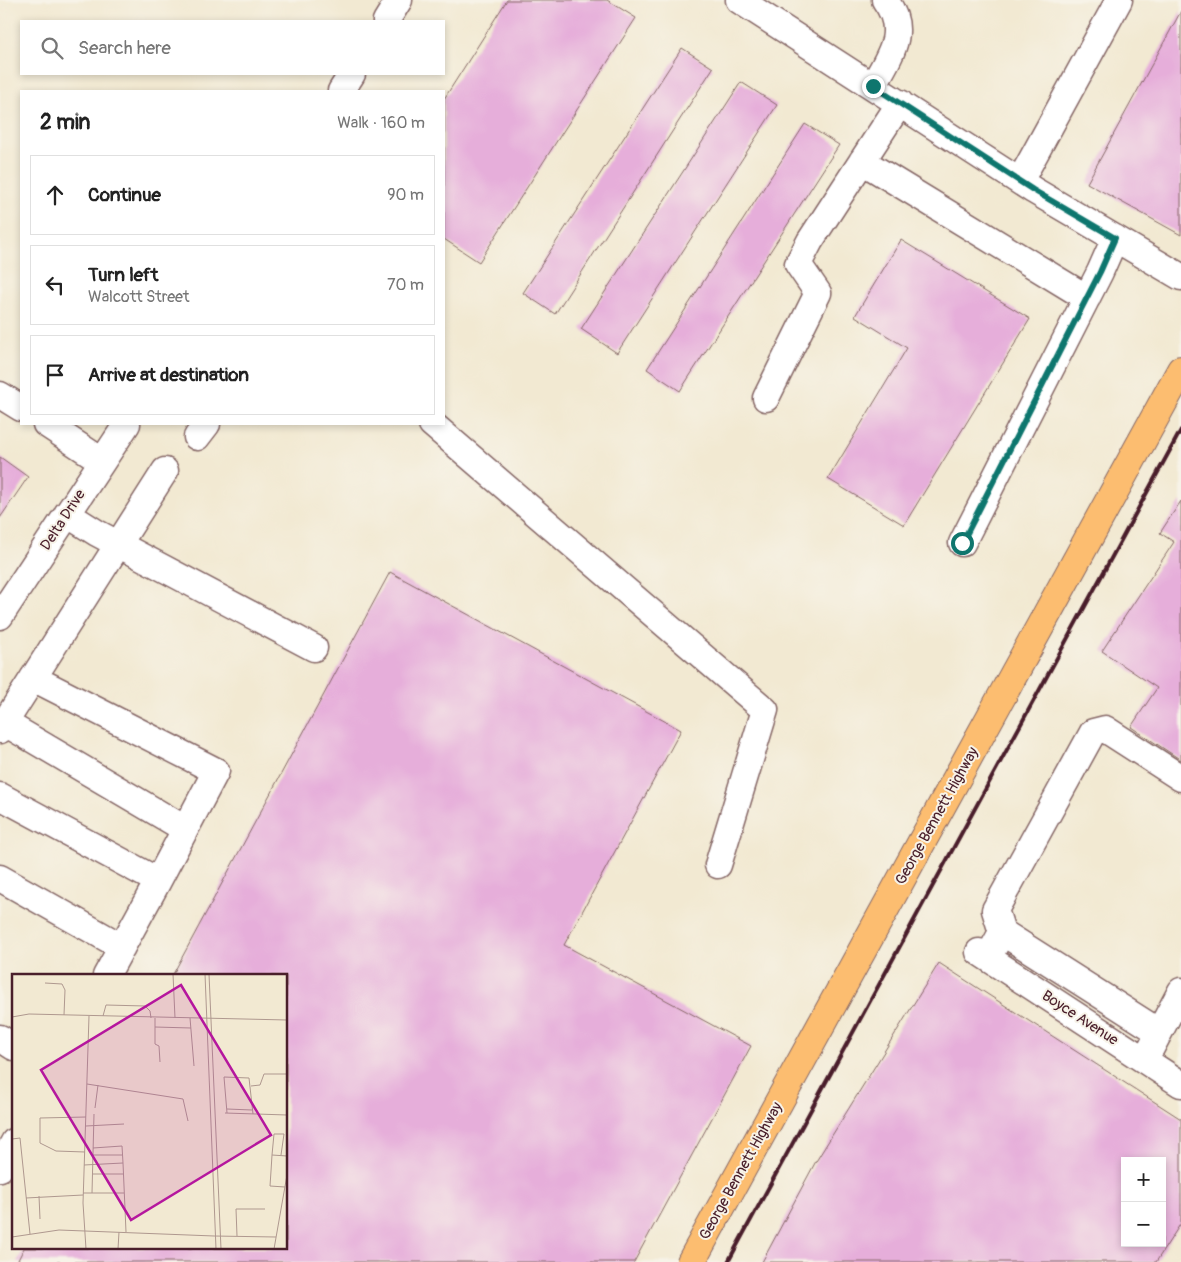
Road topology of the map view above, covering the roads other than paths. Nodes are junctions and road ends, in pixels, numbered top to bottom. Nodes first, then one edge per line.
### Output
1 (400, 0) edge
2 (739, 0) edge
3 (885, 0) edge
4 (1119, 0) edge
5 (387, 20) edge
6 (351, 75) edge
7 (873, 86) junction
8 (342, 90) edge
9 (900, 103) junction
10 (862, 161) junction
11 (1020, 181) junction
12 (1115, 238) junction
13 (1181, 277) edge
14 (1087, 298) junction
15 (1181, 370) edge
16 (0, 395) edge
17 (766, 398) dead end
18 (20, 407) edge
19 (48, 425) edge
20 (125, 425) edge
21 (433, 425) edge
22 (102, 461) junction
23 (165, 471) dead end
24 (67, 514) junction
25 (962, 543) dead end
26 (118, 544) junction
27 (0, 616) edge
28 (314, 648) dead end
29 (33, 678) junction
30 (2, 727) edge
31 (1181, 778) edge
32 (0, 796) edge
33 (185, 829) junction
34 (718, 865) dead end
35 (0, 878) edge
36 (158, 881) junction
37 (1002, 932) junction
38 (122, 947) junction
39 (107, 974) edge
40 (1181, 991) edge
41 (1159, 1032) junction
42 (0, 1038) edge
43 (12, 1046) edge
44 (1145, 1061) junction
45 (1181, 1084) edge
46 (12, 1146) edge
47 (0, 1168) edge
48 (691, 1262) edge

1 - 5 street
2 - 7 street
3 - 7 street
4 - 11 street
6 - 8 street
7 - 9 street
9 - 10 street
9 - 11 street
10 - 14 street
10 - 17 street
11 - 12 street
12 - 13 street
12 - 14 street
14 - 25 street
15 - 48 main road, George Bennett Highway
16 - 18 street
19 - 22 street
20 - 22 street, Delta Drive
21 - 34 street
22 - 24 street, Delta Drive
23 - 26 street
24 - 26 street
24 - 27 street, Delta Drive
26 - 28 street
26 - 29 street
29 - 30 street
29 - 33 street
30 - 33 street
31 - 37 street
32 - 36 street
33 - 36 street
35 - 38 street
36 - 38 street
37 - 41 street
37 - 44 street, Boyce Avenue
38 - 39 street
40 - 41 street
41 - 44 street
42 - 43 street
44 - 45 street, Boyce Avenue
46 - 47 street

